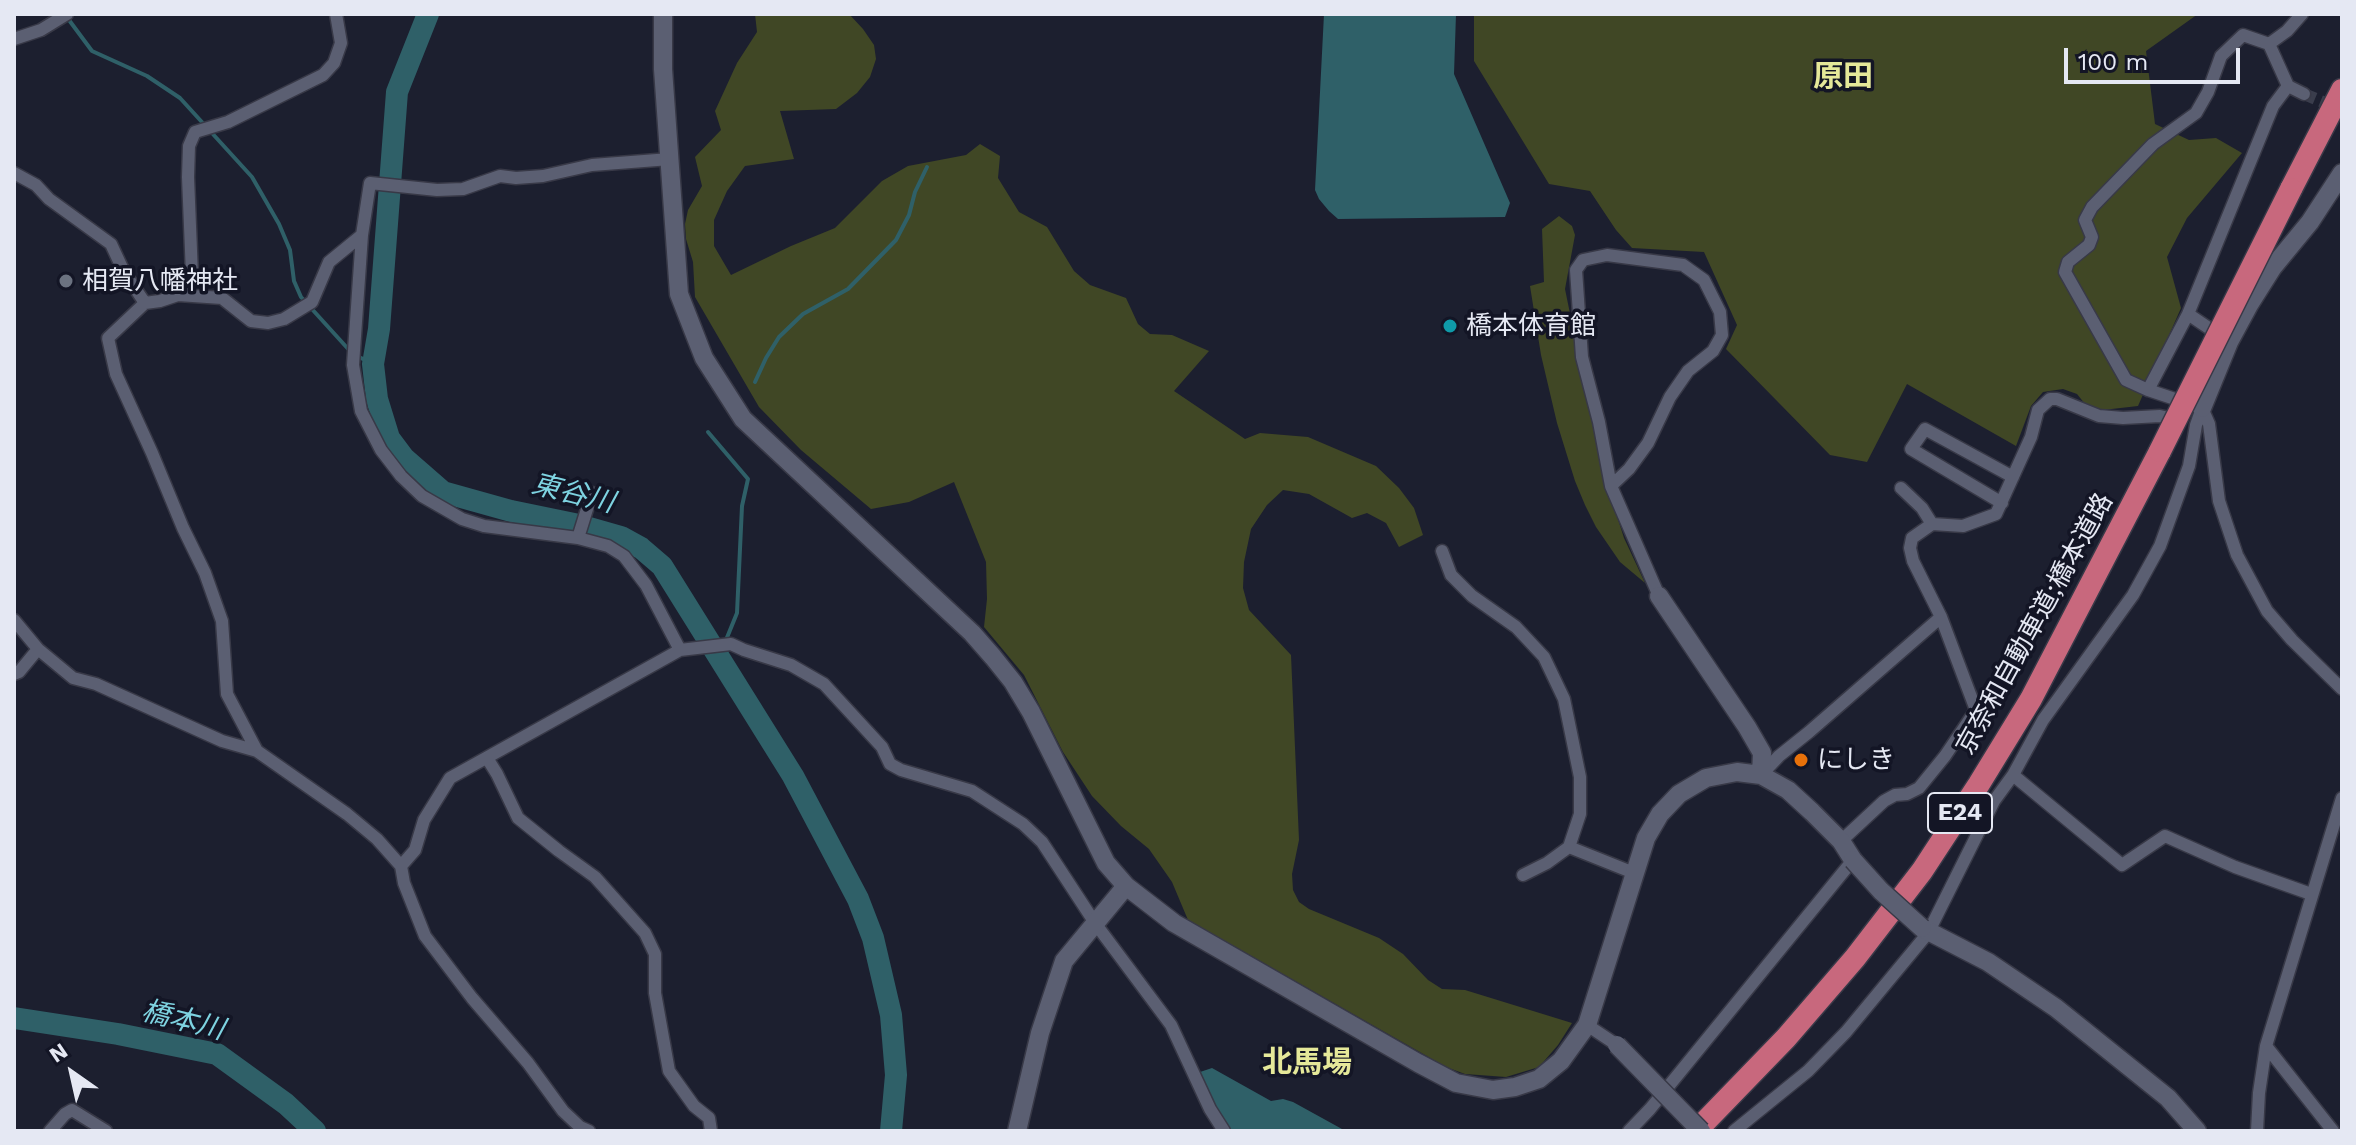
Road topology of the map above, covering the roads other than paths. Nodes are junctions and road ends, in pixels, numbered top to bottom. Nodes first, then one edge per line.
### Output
1 (67, 14) edge
2 (336, 14) edge
3 (663, 14) edge
4 (2302, 14) edge
5 (14, 39) edge
6 (2269, 44) junction
7 (2288, 86) junction
8 (2342, 90) edge
9 (2304, 94) tunnel mouth
10 (670, 159) junction
11 (14, 173) edge
12 (2342, 173) edge
13 (362, 235) junction
14 (178, 295) junction
15 (145, 303) junction
16 (2188, 314) junction
17 (2229, 342) junction
18 (2148, 390) junction
19 (2202, 419) junction
20 (2013, 477) junction
21 (1611, 486) junction
22 (1901, 488) dead end
23 (592, 493) dead end
24 (2002, 503) junction
25 (1932, 524) junction
26 (578, 536) junction
27 (1442, 551) dead end
28 (1659, 596) joint
29 (1941, 617) junction
30 (14, 620) edge
31 (38, 649) junction
32 (683, 649) junction
33 (14, 674) edge
34 (2342, 689) edge
35 (257, 751) junction
36 (487, 758) junction
37 (1761, 775) junction
38 (2013, 775) junction
39 (2342, 798) edge
40 (1841, 841) junction
41 (1569, 847) junction
42 (1853, 860) junction
43 (401, 866) junction
44 (1634, 873) junction
45 (1523, 875) dead end
46 (1126, 886) junction
47 (2311, 894) junction
48 (1095, 923) junction
49 (1925, 930) junction
50 (1587, 1025) junction
51 (1617, 1045) joint
52 (2266, 1046) junction
53 (50, 1131) edge
54 (106, 1131) edge
55 (589, 1131) edge
56 (711, 1131) edge
57 (1017, 1131) edge
58 (1224, 1131) edge
59 (1629, 1131) edge
60 (1698, 1131) edge
61 (1734, 1131) edge
62 (2197, 1131) edge
63 (2257, 1131) edge
64 (2333, 1131) edge

1 - 5 street
2 - 14 street
3 - 10 street
4 - 6 street
6 - 7 street
6 - 18 street
7 - 9 street
7 - 16 street
8 - 60 highway, 京奈和自動車道;橋本道路 / E24, bridge
10 - 13 street
10 - 46 street
11 - 15 street
12 - 17 street
13 - 14 street
13 - 26 street
14 - 15 street
15 - 35 street
16 - 17 street
16 - 18 street
17 - 19 street
18 - 19 street
19 - 20 street
19 - 34 street
19 - 38 street
20 - 24 street
20 - 24 street
21 - 21 street
21 - 28 street
22 - 25 street
23 - 26 street
24 - 25 street
25 - 29 street
26 - 32 street
27 - 41 street
28 - 37 street
29 - 37 street
29 - 40 street
30 - 31 street
31 - 33 street
31 - 35 street
32 - 36 street
32 - 48 street
35 - 43 street
36 - 43 street
36 - 56 street
37 - 40 street
37 - 44 street
38 - 47 street
38 - 49 street
39 - 47 street
40 - 42 street
41 - 44 street
41 - 45 street
42 - 49 street, bridge
42 - 59 street
43 - 55 street
44 - 50 street
46 - 48 street
46 - 50 street
47 - 52 street
48 - 57 street
48 - 58 street
49 - 61 street
49 - 62 street
50 - 51 street
51 - 60 street, bridge
52 - 63 street
52 - 64 street
53 - 54 street

